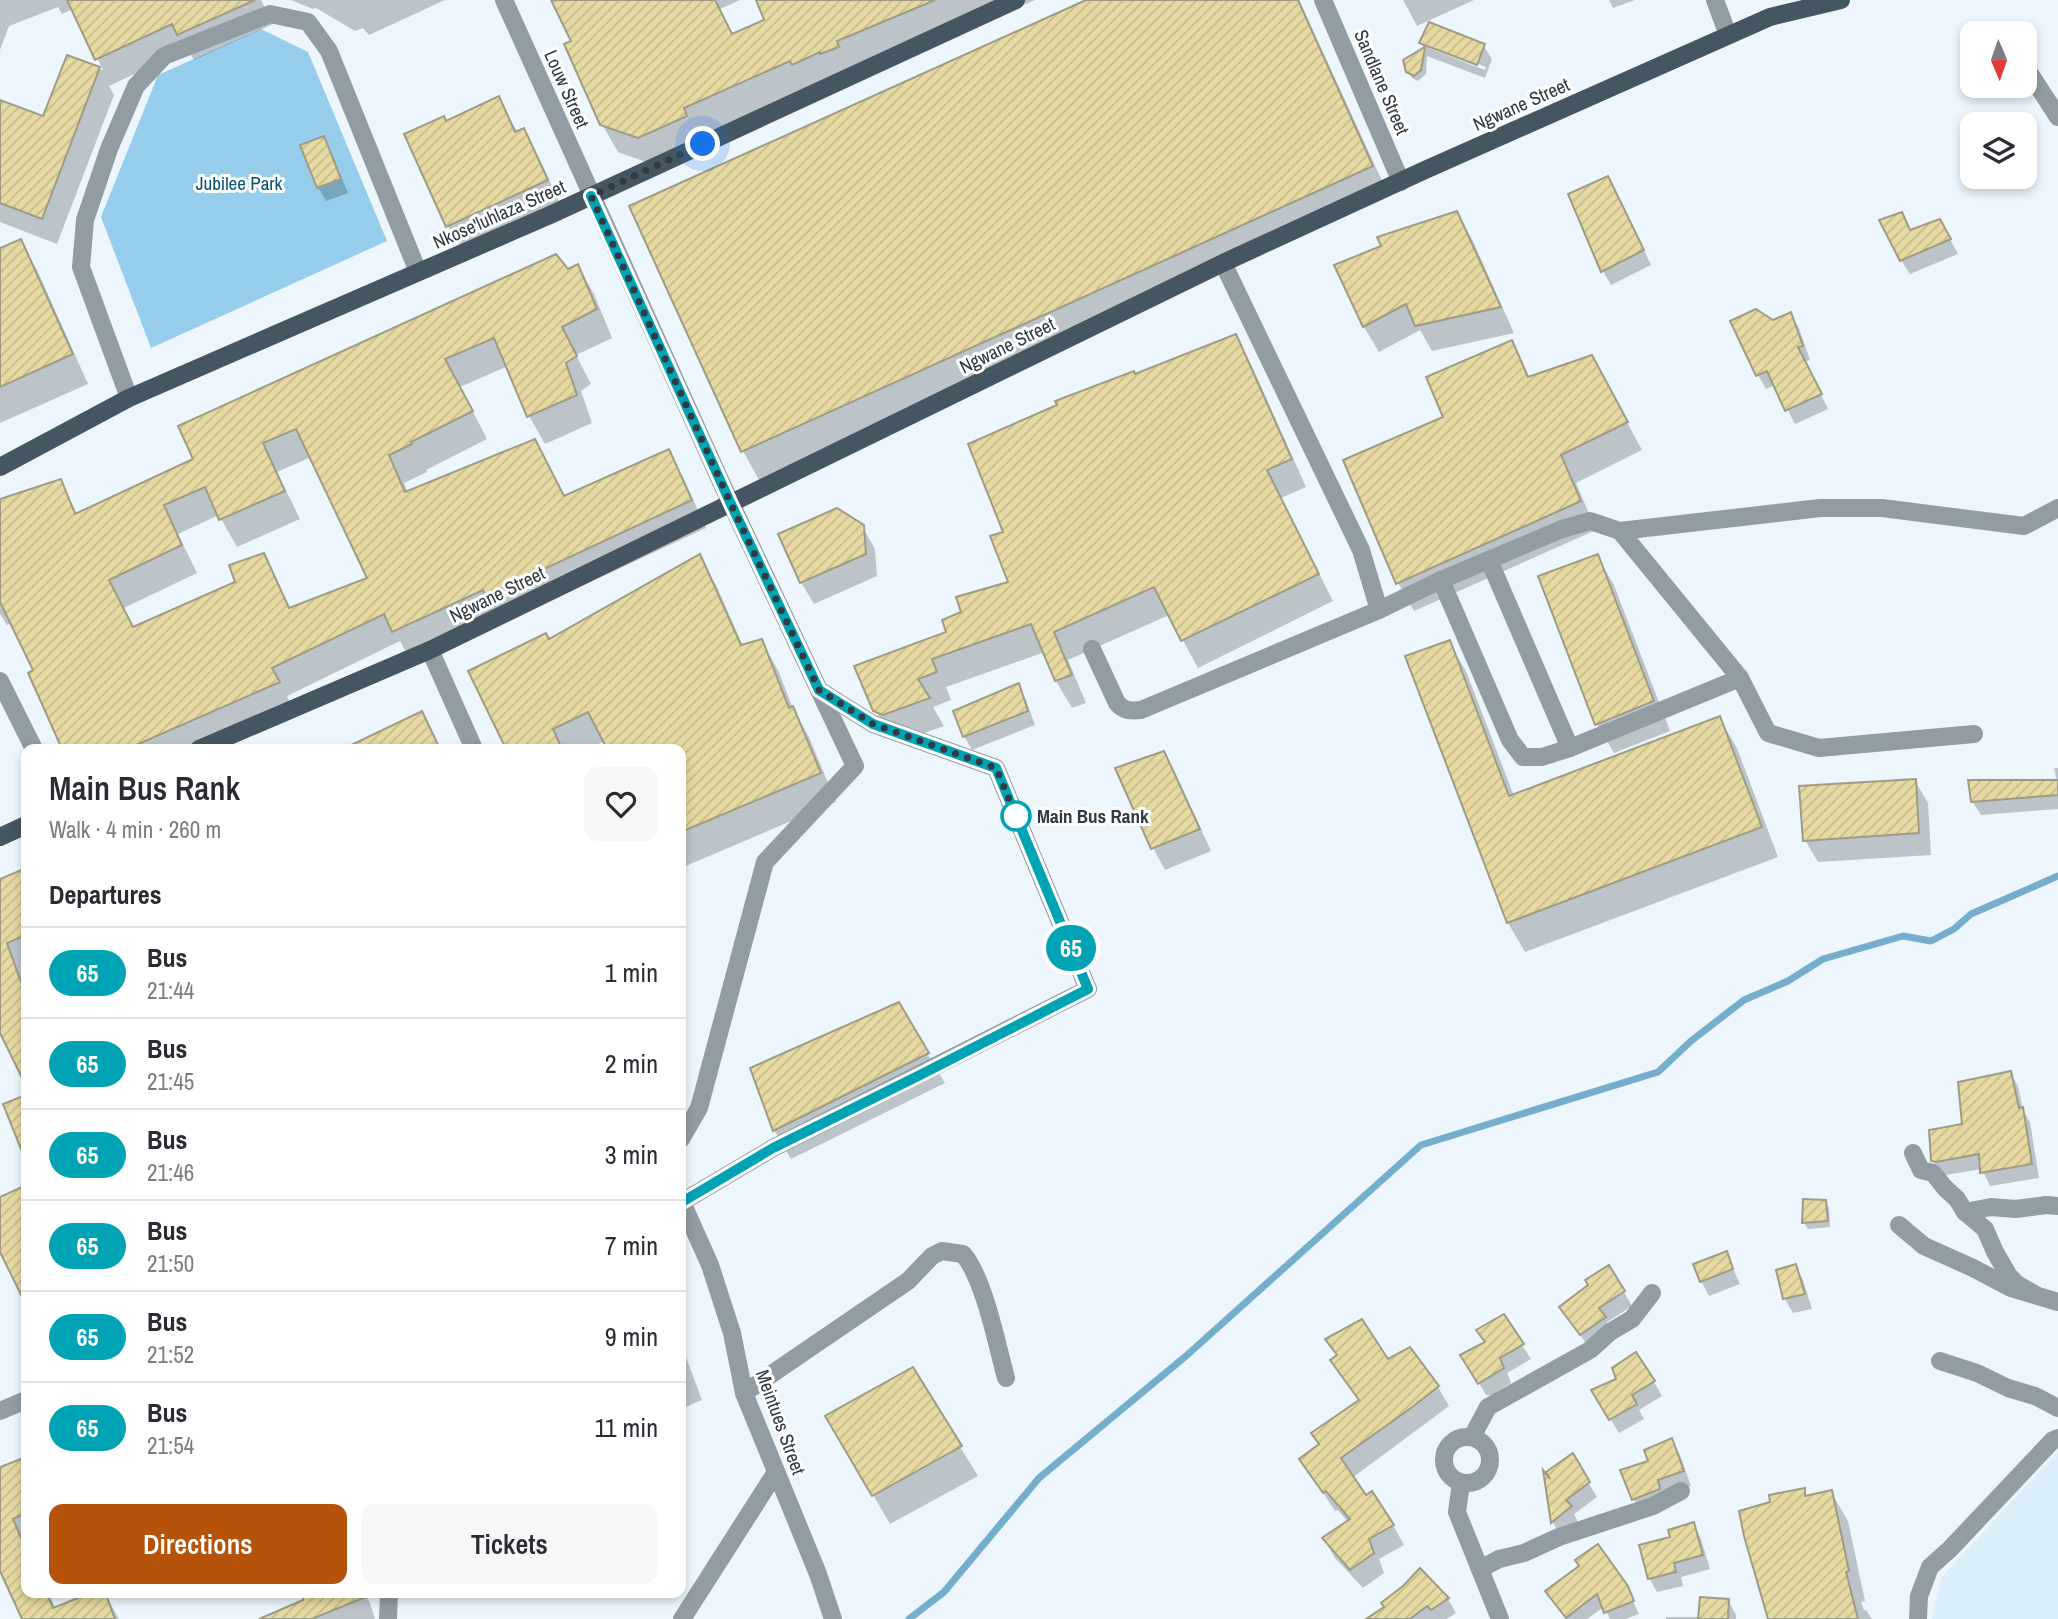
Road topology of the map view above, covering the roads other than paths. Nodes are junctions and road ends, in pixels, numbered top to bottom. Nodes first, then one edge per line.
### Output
1 (504, 0) edge
2 (1016, 0) edge
3 (1323, 0) edge
4 (1715, 0) edge
5 (1841, 0) edge
6 (1728, 35) junction
7 (2037, 85) edge
8 (2058, 117) edge
9 (1401, 182) junction
10 (591, 196) junction
11 (1223, 263) junction
12 (418, 272) junction
13 (129, 398) junction
14 (0, 467) edge
15 (730, 502) junction
16 (2058, 508) edge
17 (1620, 531) junction
18 (1489, 560) junction
19 (1441, 580) junction
20 (1379, 610) junction
21 (1092, 649) dead end
22 (430, 650) junction
23 (1740, 678) junction
24 (0, 681) edge
25 (819, 690) junction
26 (1974, 734) dead end
27 (32, 744) edge
28 (211, 744) edge
29 (472, 744) edge
30 (1570, 748) junction
31 (21, 827) edge
32 (0, 837) edge
33 (686, 1130) edge
34 (1913, 1153) dead end
35 (686, 1198) edge
36 (2058, 1206) edge
37 (686, 1212) edge
38 (1965, 1212) junction
39 (1899, 1225) dead end
40 (1652, 1293) dead end
41 (2036, 1295) junction
42 (2058, 1302) edge
43 (1940, 1360) dead end
44 (1006, 1378) dead end
45 (744, 1393) junction
46 (21, 1401) edge
47 (2058, 1408) edge
48 (0, 1411) edge
49 (1472, 1437) junction
50 (2058, 1438) edge
51 (776, 1472) junction
52 (1461, 1483) junction
53 (1681, 1491) dead end
54 (1480, 1569) junction
55 (389, 1598) edge
56 (388, 1619) edge
57 (682, 1619) edge
58 (833, 1619) edge
59 (1500, 1619) edge
60 (1918, 1619) edge

1 - 10 street, Louw Street
2 - 10 main road, Nkose'luhlaza Street
3 - 9 street, Sandlane Street
4 - 6 street
5 - 6 main road, Ngwane Street
6 - 9 main road, Ngwane Street
7 - 8 street
9 - 11 main road, Ngwane Street
10 - 12 main road, Nkose'luhlaza Street
10 - 15 street, Louw Street
11 - 15 main road, Ngwane Street
11 - 20 street
12 - 13 main road, Nkose'luhlaza Street
12 - 13 street
13 - 14 main road, Nkose'luhlaza Street
15 - 22 main road, Ngwane Street
15 - 25 street, Louw Street
16 - 17 street
17 - 18 street
17 - 23 street
18 - 19 street
18 - 30 street
19 - 20 street
19 - 30 street
20 - 21 street
22 - 28 main road, Ngwane Street
22 - 29 street
23 - 26 street
23 - 30 street
24 - 27 street
25 - 33 street, Louw Street
25 - 35 street
31 - 32 main road
34 - 38 street
36 - 38 street
37 - 45 street, Meintues Street
38 - 41 street
39 - 41 street
40 - 49 street
41 - 42 street
43 - 47 street
44 - 45 street
45 - 51 street, Meintues Street
46 - 48 street
49 - 52 street
49 - 52 street
50 - 60 street
51 - 57 street
51 - 58 street, Meintues Street
52 - 54 street
53 - 54 street
54 - 59 street
55 - 56 street

